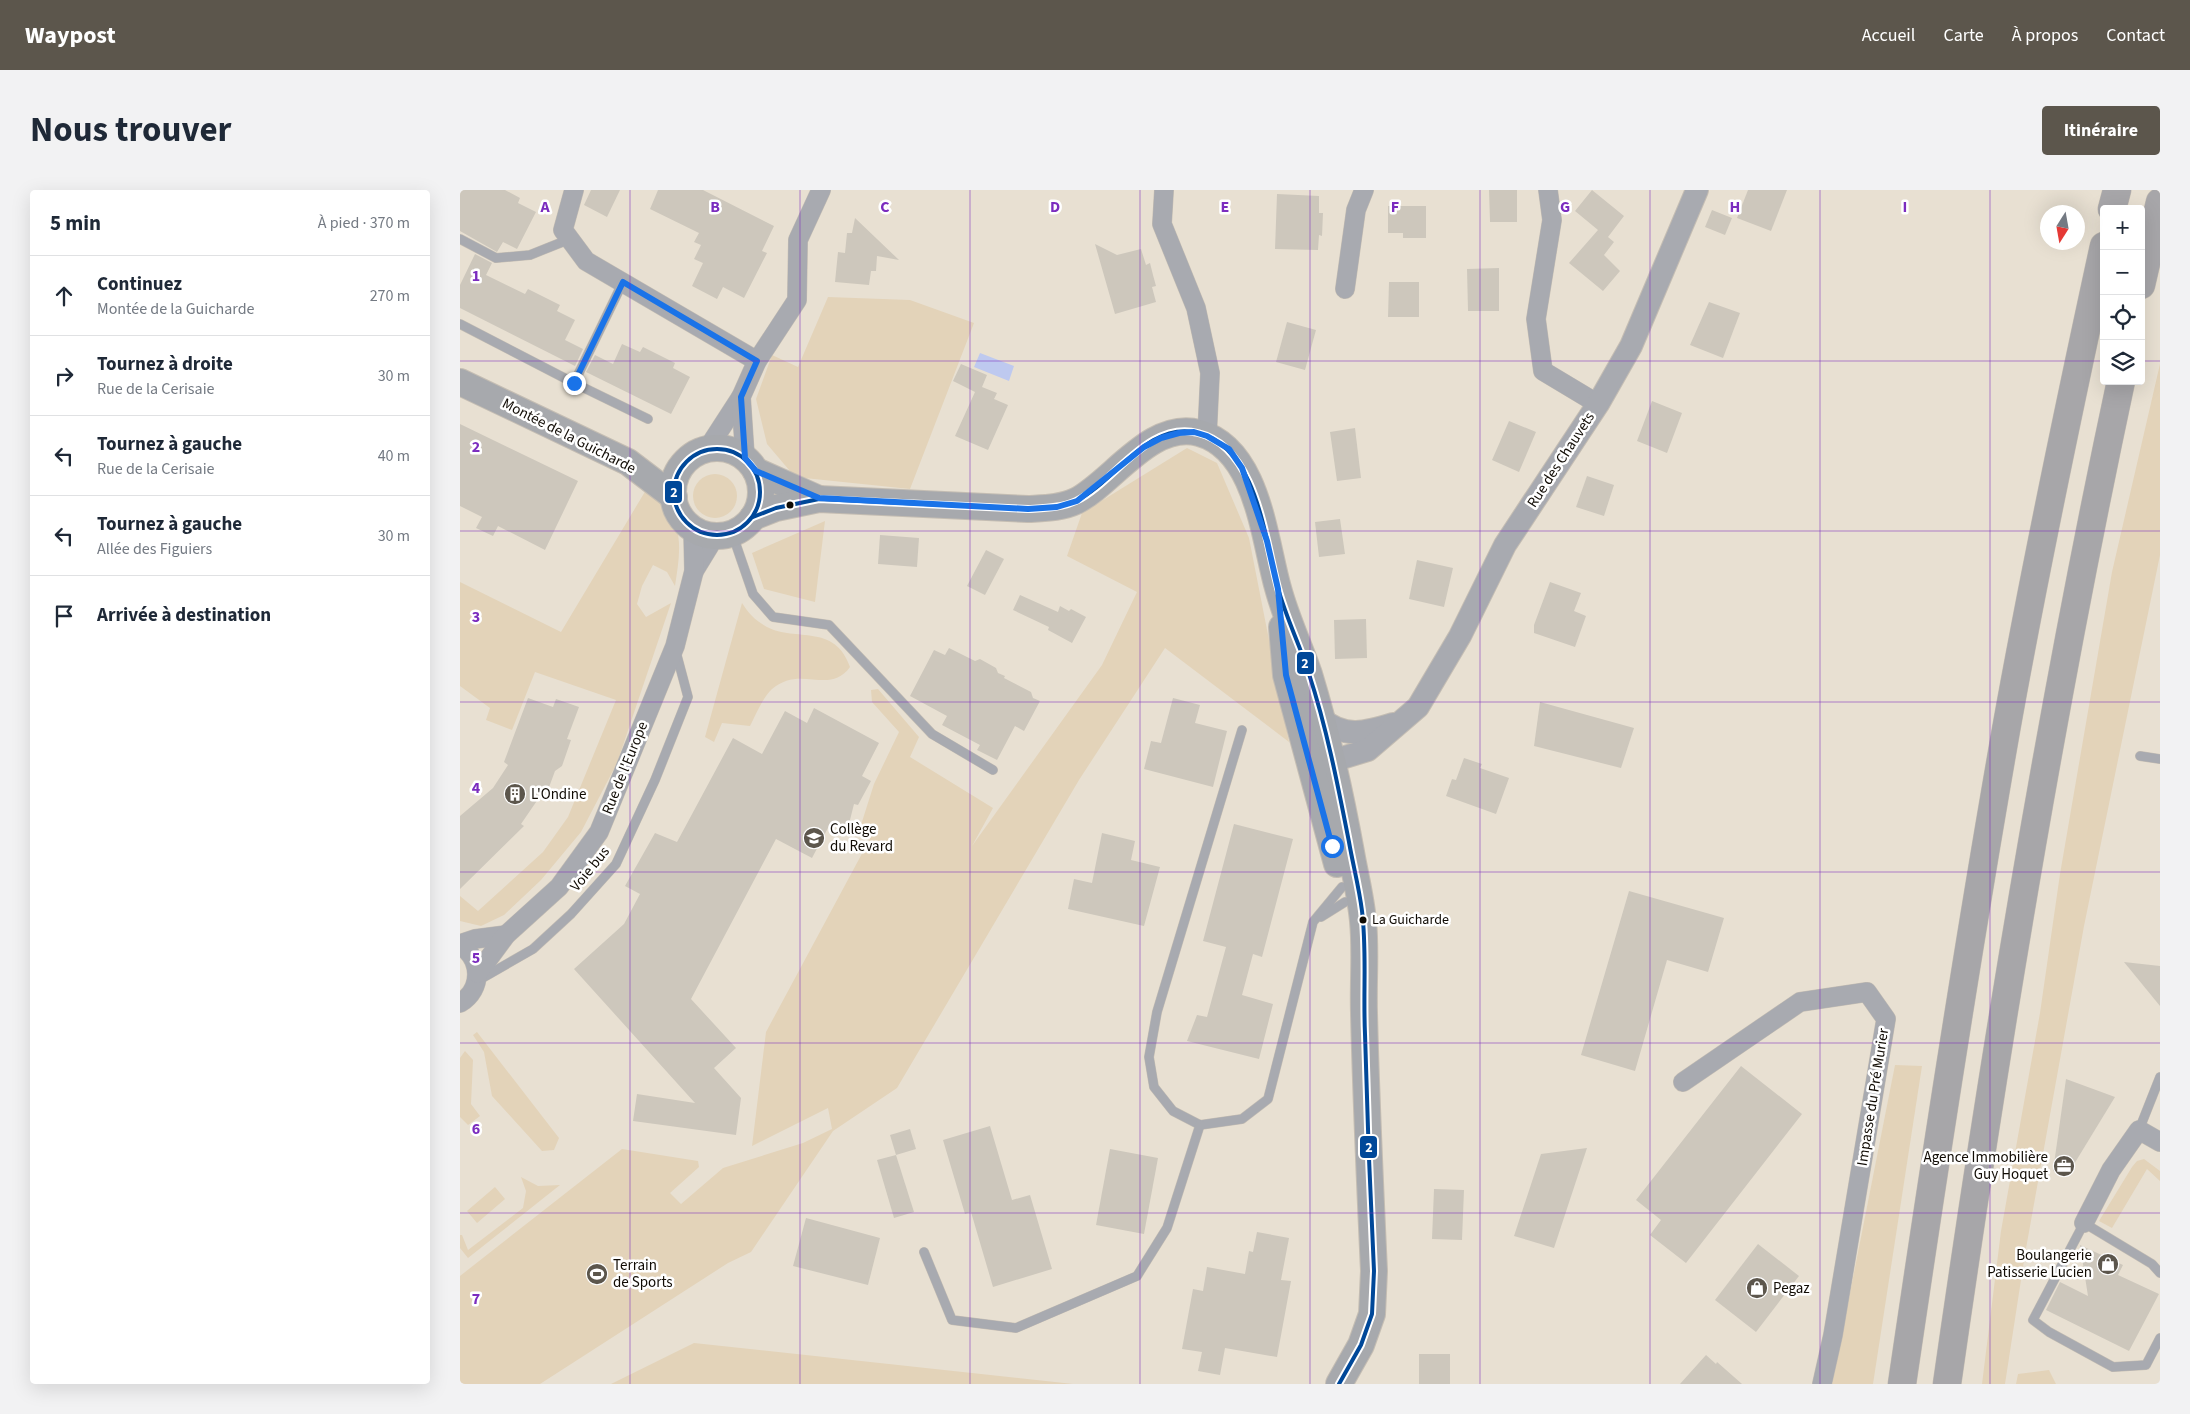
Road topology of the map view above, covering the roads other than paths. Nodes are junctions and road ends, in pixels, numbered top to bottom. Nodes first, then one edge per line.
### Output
1 (574, 190) edge
2 (821, 190) edge
3 (1164, 190) edge
4 (1364, 190) edge
5 (1548, 190) edge
6 (1697, 190) edge
7 (2117, 190) edge
8 (2160, 202) edge
9 (2113, 205) edge
10 (460, 239) edge
11 (570, 239) junction
12 (2103, 250) edge
13 (2145, 268) edge
14 (623, 282) junction
15 (1345, 289) dead end
16 (460, 324) edge
17 (757, 361) junction
18 (460, 382) edge
19 (574, 383) junction
20 (2120, 385) edge
21 (741, 397) junction
22 (1598, 404) junction
23 (648, 419) dead end
24 (1207, 436) junction
25 (708, 448) junction
26 (628, 462) junction
27 (750, 464) junction
28 (682, 465) junction
29 (674, 497) junction
30 (819, 498) junction
31 (753, 517) junction
32 (714, 532) junction
33 (1278, 589) junction
34 (675, 646) junction
35 (1322, 719) junction
36 (1406, 719) junction
37 (1242, 730) dead end
38 (1305, 742) junction
39 (2140, 756) dead end
40 (2160, 759) edge
41 (1332, 762) junction
42 (993, 770) dead end
43 (1344, 895) junction
44 (1313, 922) junction
45 (506, 935) junction
46 (460, 944) edge
47 (477, 977) junction
48 (460, 1003) edge
49 (1364, 1010) junction
50 (2160, 1078) edge
51 (1683, 1082) dead end
52 (1200, 1125) junction
53 (2139, 1130) junction
54 (2160, 1142) edge
55 (2084, 1224) junction
56 (924, 1252) dead end
57 (2160, 1273) edge
58 (2160, 1338) edge
59 (1339, 1384) edge
60 (1822, 1384) edge
61 (1902, 1384) edge
62 (1947, 1384) edge

1 - 11 street
2 - 17 street
3 - 24 street
4 - 15 street
5 - 22 street
6 - 22 street, Rue des Chauvets
7 - 9 highway
8 - 13 highway
10 - 11 lane
11 - 14 street
12 - 61 highway
14 - 17 street
14 - 19 lane
16 - 19 lane
17 - 21 street
18 - 26 main road, Montée de la Guicharde
19 - 23 lane
20 - 62 highway
21 - 25 street
21 - 27 street
22 - 36 street, Rue des Chauvets
24 - 30 main road
24 - 33 main road
25 - 27 main road
25 - 28 main road
26 - 28 main road
26 - 29 main road, Montée de la Guicharde
27 - 30 main road
27 - 31 main road
28 - 29 main road
29 - 32 main road
30 - 31 main road
31 - 32 main road
32 - 34 street, Rue de l'Europe
32 - 42 lane
33 - 35 main road
33 - 38 main road
34 - 45 street, Rue de l'Europe
34 - 47 lane, Voie bus
35 - 36 street
35 - 41 main road
36 - 41 street, Rue des Chauvets
37 - 52 lane
38 - 41 street
38 - 43 main road
39 - 40 lane
41 - 49 main road
43 - 44 lane
43 - 44 lane
43 - 49 main road
44 - 52 lane
45 - 46 street
45 - 47 street, Rue de l'Europe
46 - 47 street
47 - 48 street, Rue de l'Europe
49 - 59 main road
50 - 53 lane
51 - 60 street, Impasse du Pré Murier
52 - 56 lane
53 - 54 street
53 - 55 street
55 - 57 lane
55 - 58 lane

